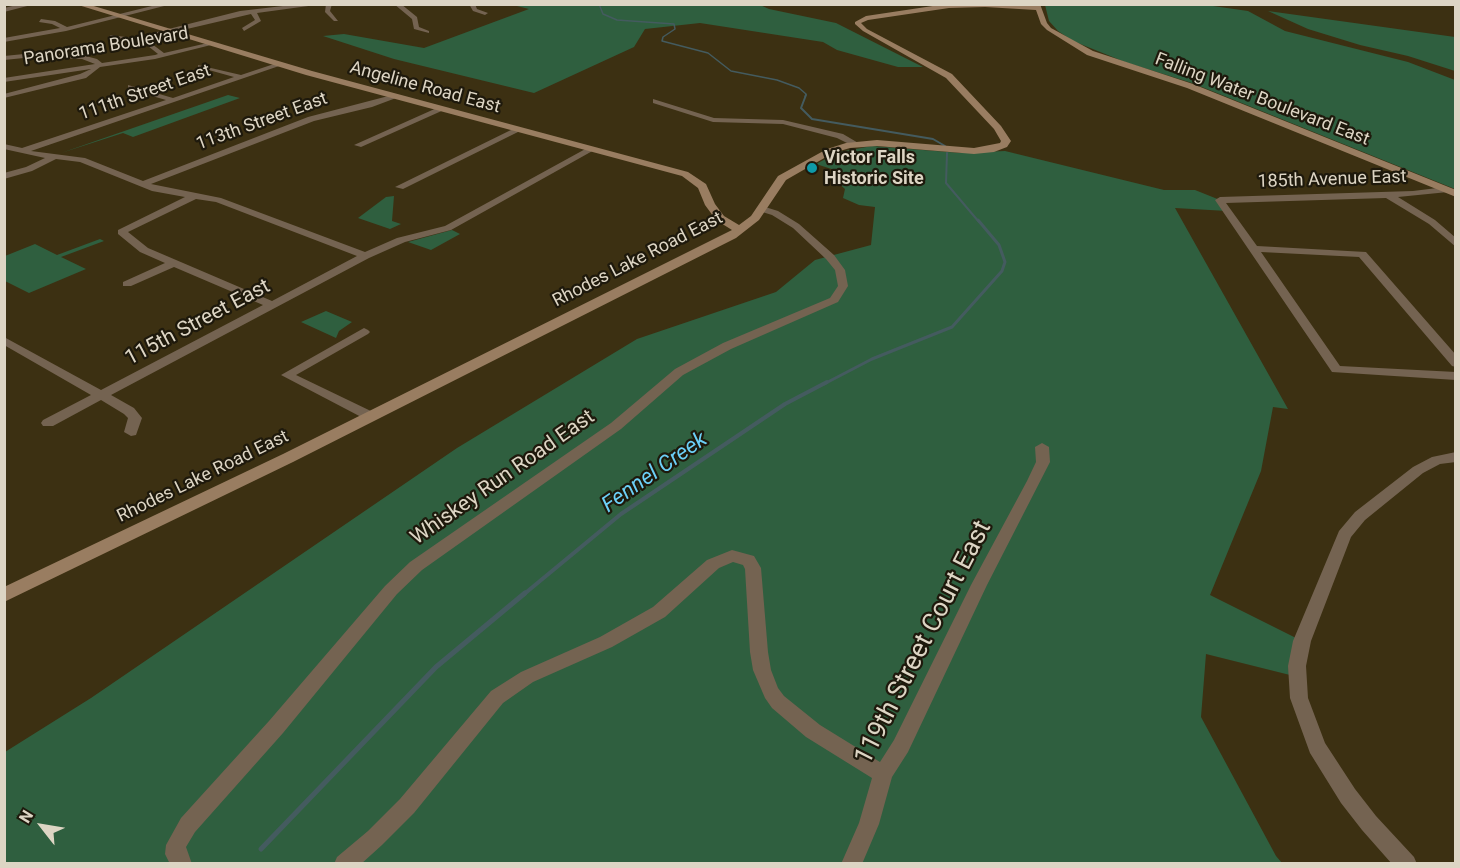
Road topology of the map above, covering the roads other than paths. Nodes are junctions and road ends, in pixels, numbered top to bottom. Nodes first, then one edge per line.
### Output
1 (32, 4) edge
2 (78, 4) edge
3 (169, 4) edge
4 (320, 4) edge
5 (329, 4) edge
6 (397, 4) edge
7 (472, 4) edge
8 (985, 5) edge
9 (282, 6) edge
10 (1037, 6) edge
11 (4, 10) edge
12 (252, 10) junction
13 (485, 13) dead end
14 (119, 17) junction
15 (40, 21) dead end
16 (336, 21) dead end
17 (66, 29) junction
18 (244, 29) dead end
19 (166, 31) junction
20 (427, 32) dead end
21 (111, 37) dead end
22 (4, 40) edge
23 (132, 40) junction
24 (212, 44) junction
25 (163, 55) junction
26 (4, 58) edge
27 (99, 64) junction
28 (280, 64) junction
29 (200, 66) dead end
30 (242, 76) junction
31 (4, 80) edge
32 (131, 87) dead end
33 (4, 96) edge
34 (393, 96) junction
35 (173, 100) junction
36 (656, 101) dead end
37 (442, 109) junction
38 (518, 130) junction
39 (856, 144) junction
40 (358, 145) dead end
41 (4, 146) edge
42 (592, 149) junction
43 (21, 151) junction
44 (54, 157) junction
45 (4, 176) edge
46 (143, 184) junction
47 (400, 187) dead end
48 (1445, 189) junction
49 (1455, 194) edge
50 (197, 195) junction
51 (1388, 195) junction
52 (762, 209) junction
53 (741, 231) junction
54 (1455, 244) edge
55 (1254, 249) junction
56 (365, 256) junction
57 (172, 264) junction
58 (127, 284) dead end
59 (272, 305) junction
60 (364, 332) dead end
61 (4, 340) edge
62 (1455, 363) edge
63 (1455, 376) edge
64 (101, 395) junction
65 (370, 416) junction
66 (48, 423) dead end
67 (131, 432) dead end
68 (1042, 447) dead end
69 (1455, 457) edge
70 (4, 595) edge
71 (883, 774) junction
72 (182, 864) edge
73 (344, 864) edge
74 (851, 864) edge
75 (1407, 864) edge

1 - 11 street
2 - 14 street, Angeline Road East
3 - 14 street
4 - 9 street
5 - 16 street
6 - 20 street
7 - 13 street
8 - 10 street, Rhodes Lake Road East
8 - 39 street, Rhodes Lake Road East
9 - 12 street
10 - 48 street, Falling Water Boulevard East
12 - 18 street
12 - 19 street
14 - 17 street
14 - 19 street, Angeline Road East
15 - 17 street
17 - 22 street
19 - 23 street
19 - 24 street, Angeline Road East
21 - 23 street
23 - 25 street
24 - 25 street, Panorama Boulevard
24 - 28 street, Angeline Road East
25 - 27 street, Panorama Boulevard
26 - 27 street
27 - 31 street, Panorama Boulevard
27 - 33 street
28 - 30 street, 111th Street East
28 - 34 street, Angeline Road East
29 - 30 street
30 - 35 street, 111th Street East
32 - 35 street
34 - 37 street, Angeline Road East
34 - 46 street, 113th Street East
35 - 43 street, 111th Street East
36 - 39 street
37 - 38 street, Angeline Road East
37 - 40 street
38 - 42 street, Angeline Road East
38 - 47 street
39 - 52 street, Rhodes Lake Road East
41 - 43 street
42 - 53 street, Angeline Road East
42 - 56 street, 115th Street East
43 - 44 street
44 - 45 street
44 - 46 street
46 - 50 street
48 - 49 street, Falling Water Boulevard East
48 - 51 street, 185th Avenue East
50 - 56 street
50 - 57 street
51 - 54 street
51 - 55 street, 185th Avenue East
52 - 53 street, Rhodes Lake Road East
52 - 72 street, Whiskey Run Road East
53 - 65 street, Rhodes Lake Road East
55 - 62 street
55 - 63 street
56 - 59 street, 115th Street East
57 - 58 street
57 - 59 street
59 - 64 street, 115th Street East
60 - 65 street
61 - 64 street
64 - 66 street, 115th Street East
64 - 67 street
65 - 70 street, Rhodes Lake Road East
68 - 71 street, 119th Street Court East
69 - 75 street
71 - 73 street
71 - 74 street, 119th Street Court East

